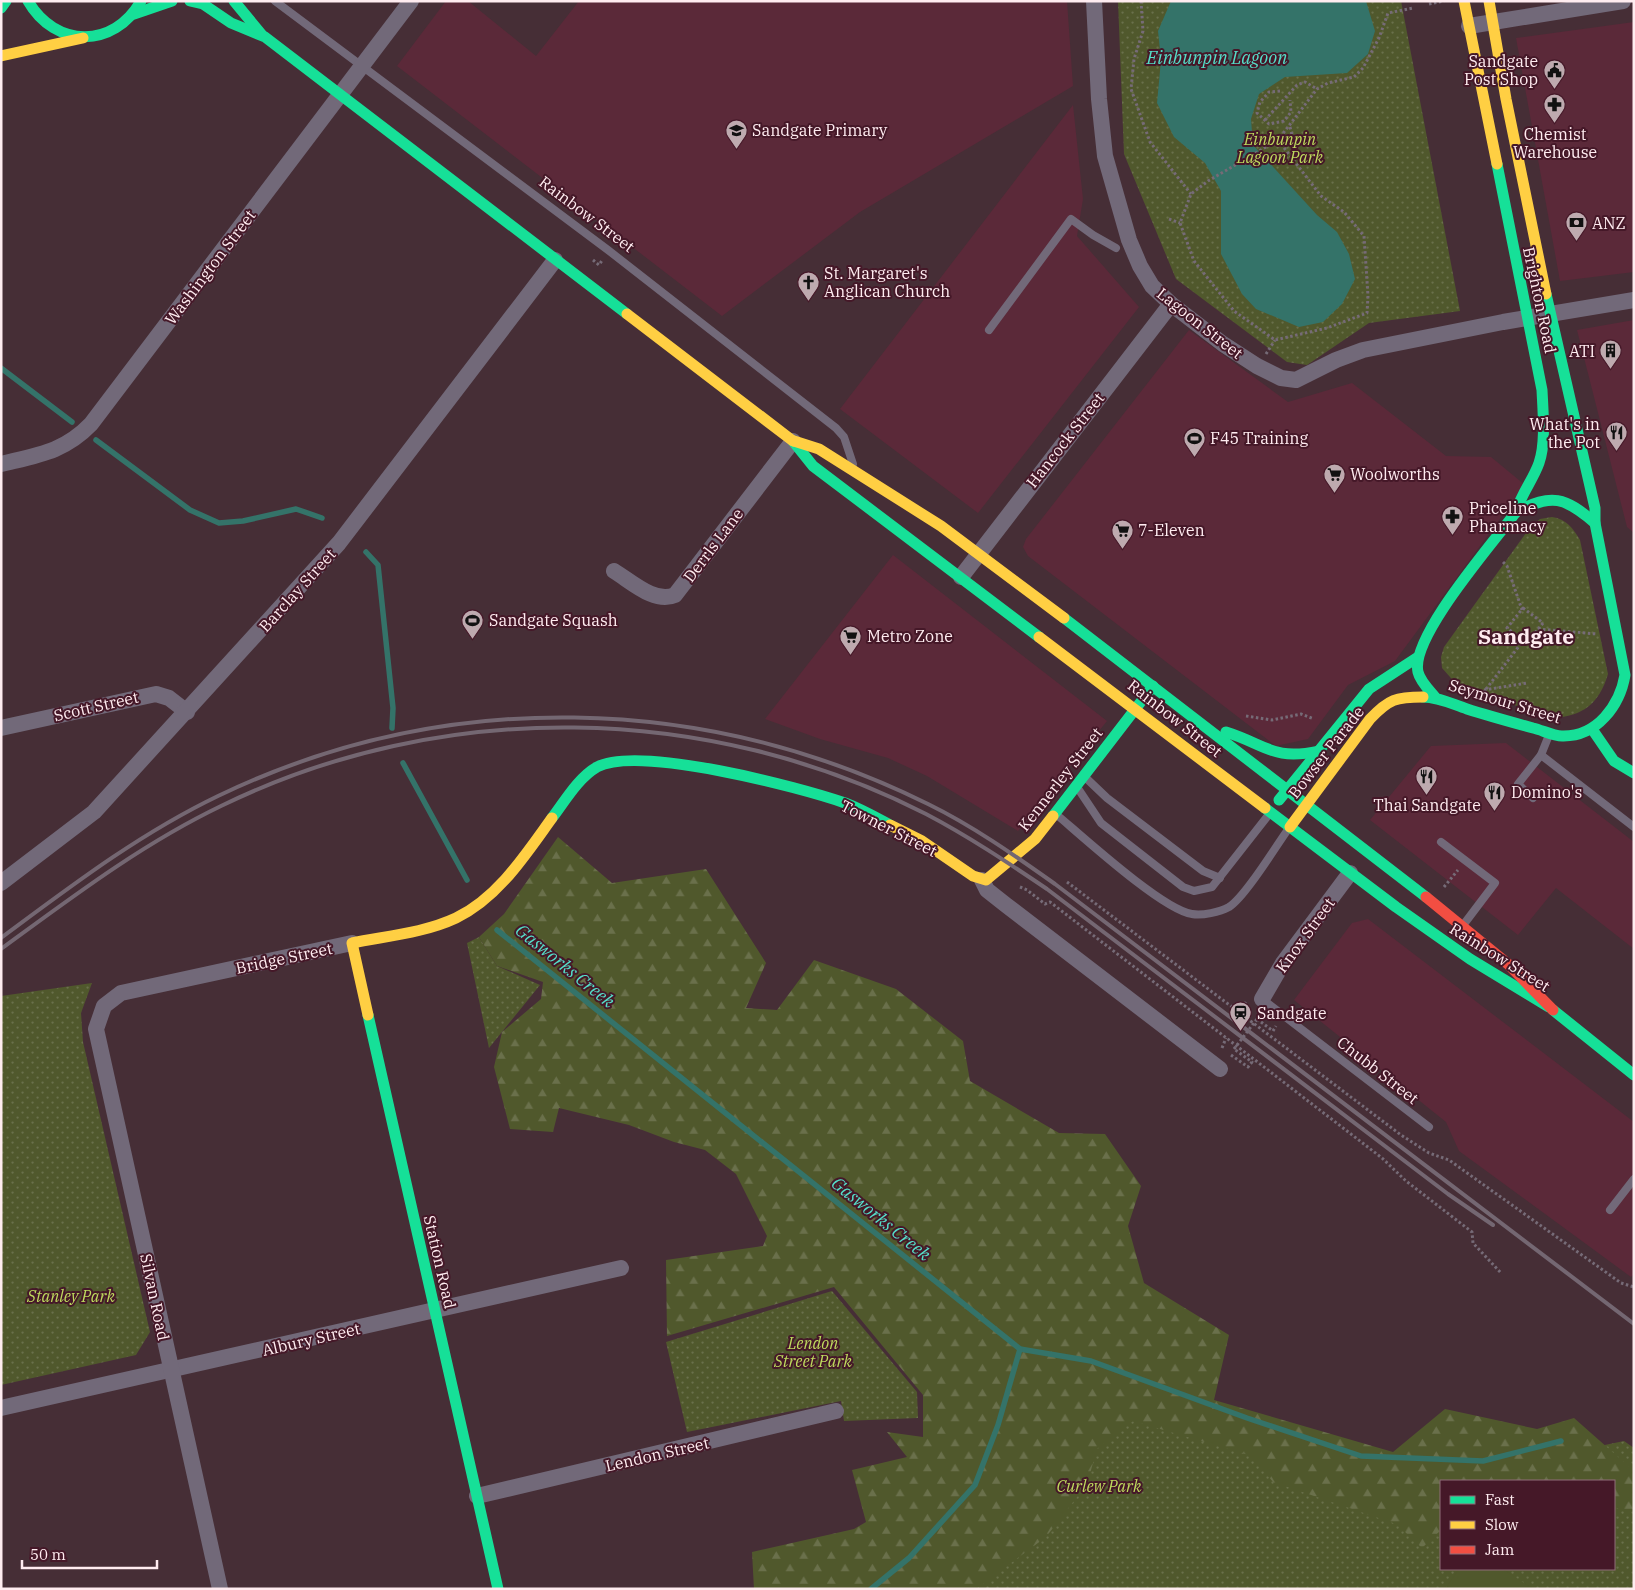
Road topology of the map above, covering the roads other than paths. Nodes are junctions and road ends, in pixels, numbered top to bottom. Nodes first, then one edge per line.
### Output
1 (6, 1) edge
2 (28, 1) edge
3 (141, 1) edge
4 (172, 1) edge
5 (190, 1) edge
6 (234, 1) edge
7 (275, 1) edge
8 (411, 1) edge
9 (1094, 1) edge
10 (1464, 1) edge
11 (1489, 1) edge
12 (1624, 1) edge
13 (1, 8) edge
14 (134, 14) junction
15 (1493, 21) junction
16 (1469, 26) junction
17 (264, 37) junction
18 (84, 38) junction
19 (1, 56) edge
20 (361, 68) junction
21 (341, 95) junction
22 (1116, 248) dead end
23 (555, 260) junction
24 (1634, 300) edge
25 (1170, 304) junction
26 (1551, 313) junction
27 (1527, 318) junction
28 (989, 330) dead end
29 (793, 441) junction
30 (1, 464) edge
31 (856, 473) junction
32 (1516, 512) junction
33 (1595, 523) junction
34 (979, 553) junction
35 (614, 571) dead end
36 (962, 577) junction
37 (1418, 657) junction
38 (1153, 686) junction
39 (1435, 697) junction
40 (1136, 709) junction
41 (187, 712) junction
42 (1203, 726) junction
43 (1, 728) edge
44 (1592, 729) junction
45 (1550, 734) junction
46 (1319, 751) junction
47 (1541, 755) junction
48 (1634, 773) edge
49 (1084, 777) junction
50 (1076, 786) junction
51 (1288, 789) junction
52 (1533, 798) dead end
53 (1306, 804) junction
54 (1271, 812) junction
55 (1056, 814) junction
56 (1290, 826) junction
57 (1634, 827) edge
58 (1441, 842) dead end
59 (1350, 873) junction
60 (1220, 878) junction
61 (982, 880) junction
62 (1, 883) edge
63 (466, 913) joint
64 (1456, 935) junction
65 (352, 943) junction
66 (1256, 1002) joint
67 (104, 1006) joint
68 (1549, 1006) junction
69 (1220, 1069) dead end
70 (1634, 1075) edge
71 (1429, 1127) dead end
72 (1634, 1179) edge
73 (1610, 1210) dead end
74 (621, 1268) dead end
75 (435, 1311) junction
76 (170, 1370) junction
77 (1, 1408) edge
78 (836, 1411) dead end
79 (477, 1496) junction
80 (220, 1589) edge
81 (498, 1589) edge

1 - 13 main road
2 - 18 main road
3 - 14 main road
4 - 14 main road
5 - 17 main road, Rainbow Street
6 - 17 main road, Rainbow Street
7 - 20 lane, Rainbow Street
8 - 20 street, Washington Street
9 - 25 street, Lagoon Street
10 - 16 main road, Brighton Road
11 - 15 main road, Brighton Road
12 - 15 street
14 - 18 main road
15 - 16 street
15 - 26 main road, Brighton Road
16 - 27 main road, Brighton Road
17 - 21 main road, Rainbow Street
18 - 19 main road
20 - 21 street, Washington Street
20 - 31 lane, Rainbow Street
21 - 23 main road, Rainbow Street
21 - 30 street, Washington Street
22 - 28 lane
23 - 29 main road, Rainbow Street
23 - 41 street, Barclay Street
24 - 26 street, Lagoon Street
25 - 27 street, Lagoon Street
25 - 34 street, Hancock Street
26 - 27 street, Lagoon Street
26 - 33 main road, Brighton Road
27 - 32 main road, Brighton Road
29 - 31 main road, Rainbow Street
29 - 35 street, Derrls Lane
29 - 36 main road, Rainbow Street
31 - 34 main road, Rainbow Street
32 - 33 main road
32 - 37 main road
33 - 44 main road, Brighton Road
34 - 36 street, Hancock Street
34 - 38 main road, Rainbow Street
36 - 40 main road, Rainbow Street
37 - 39 main road
37 - 46 main road, Bowser Parade
38 - 40 main road, Kennerley Street
38 - 42 main road, Rainbow Street
39 - 45 main road, Seymour Street
39 - 53 main road, Bowser Parade
40 - 49 main road, Kennerley Street
40 - 54 main road, Rainbow Street
41 - 43 street, Scott Street
41 - 62 street, Barclay Street
42 - 46 main road
42 - 51 main road, Rainbow Street
44 - 45 main road, Seymour Street
44 - 48 main road
45 - 47 lane
46 - 51 main road, Bowser Parade
47 - 52 lane
47 - 57 lane
49 - 50 main road, Kennerley Street
49 - 60 lane
50 - 55 main road, Kennerley Street
50 - 60 lane
51 - 53 main road, Rainbow Street
51 - 54 main road, Bowser Parade
53 - 56 main road, Bowser Parade
53 - 64 main road, Rainbow Street
54 - 56 main road, Rainbow Street
54 - 60 lane
55 - 56 lane
55 - 61 main road, Kennerley Street
56 - 59 main road, Rainbow Street
58 - 64 lane
59 - 64 main road, Rainbow Street
59 - 66 street, Knox Street
61 - 63 main road, Towner Street
61 - 69 street, Towner Street
63 - 65 main road, Bridge Street
64 - 68 main road, Rainbow Street
64 - 68 main road, Rainbow Street
65 - 67 street, Bridge Street
65 - 75 main road, Station Road
66 - 71 lane, Chubb Street
67 - 76 street, Silvan Road
68 - 70 main road, Rainbow Street
72 - 73 lane
74 - 75 street, Albury Street
75 - 76 street, Albury Street
75 - 79 main road, Station Road
76 - 77 street, Albury Street
76 - 80 street, Silvan Road
78 - 79 street, Lendon Street
79 - 81 main road, Station Road

